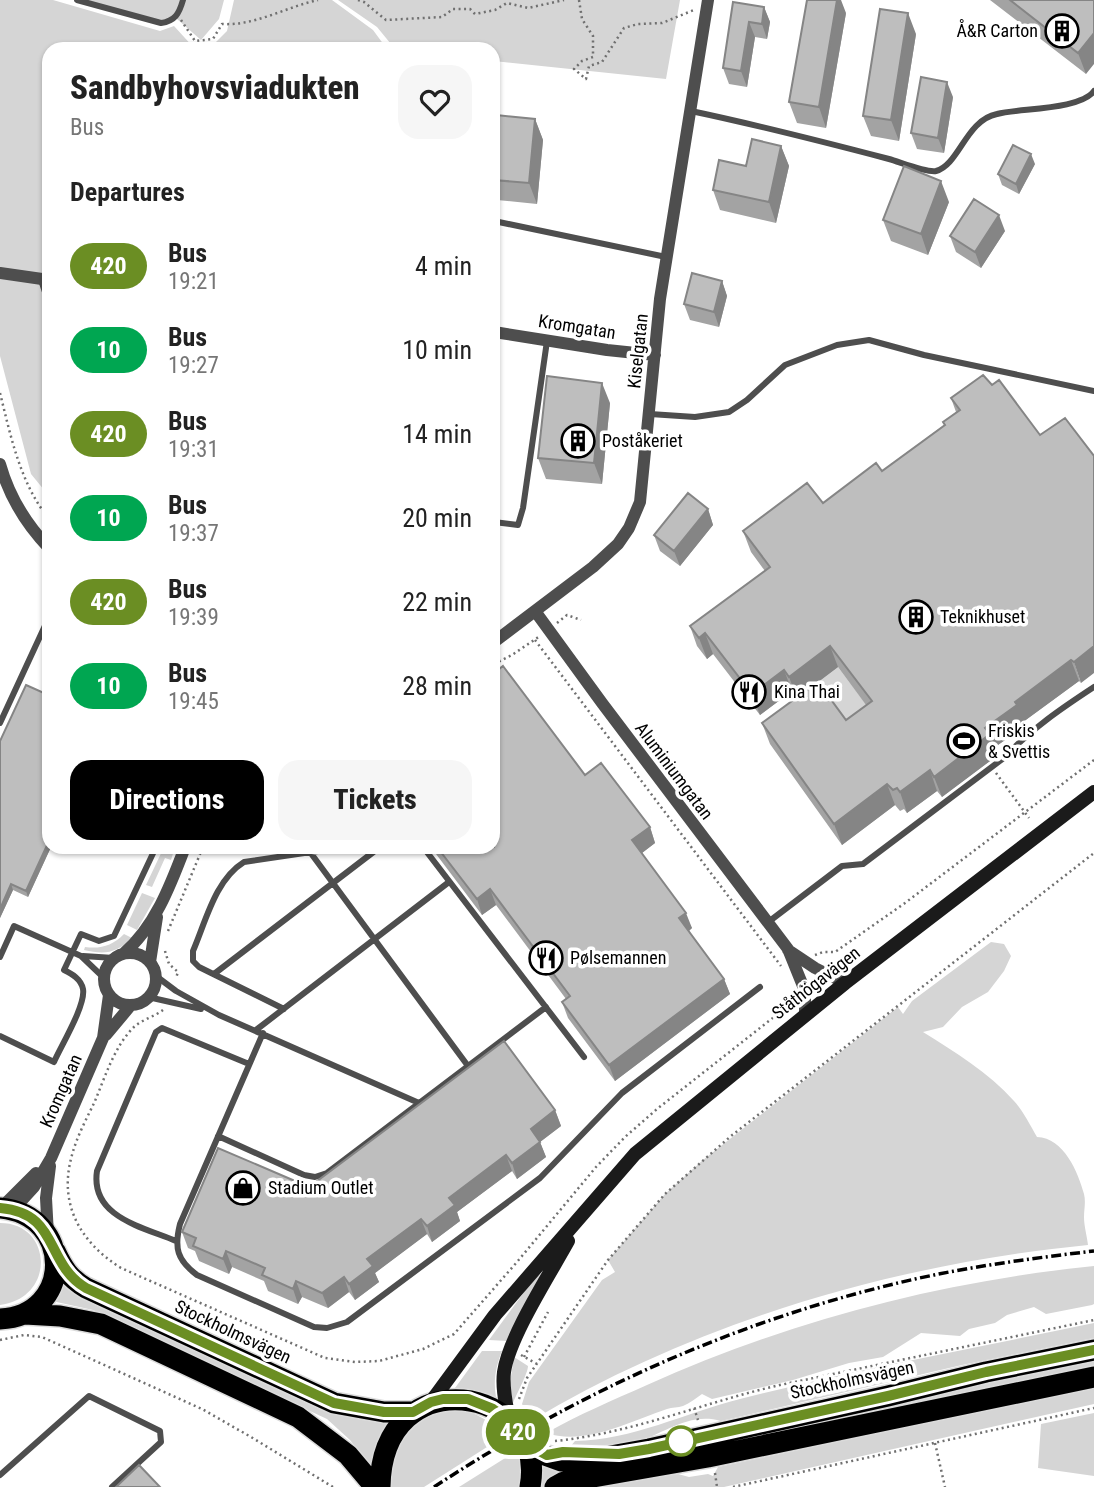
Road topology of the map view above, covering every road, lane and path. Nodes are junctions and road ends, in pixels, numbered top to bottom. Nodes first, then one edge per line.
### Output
1 (77, 0) edge
2 (183, 0) edge
3 (318, 0) edge
4 (358, 0) edge
5 (564, 0) edge
6 (579, 0) edge
7 (708, 0) edge
8 (694, 10) dead end
9 (178, 15) junction
10 (1094, 91) edge
11 (691, 111) junction
12 (500, 222) edge
13 (667, 257) junction
14 (0, 273) edge
15 (42, 280) edge
16 (500, 333) edge
17 (547, 341) junction
18 (655, 355) junction
19 (1094, 391) edge
20 (0, 393) edge
21 (650, 414) junction
22 (0, 464) edge
23 (42, 510) edge
24 (500, 523) edge
25 (42, 539) edge
26 (535, 611) junction
27 (581, 620) dead end
28 (550, 629) junction
29 (42, 632) edge
30 (500, 637) edge
31 (535, 640) junction
32 (500, 661) edge
33 (1094, 687) edge
34 (0, 723) edge
35 (1094, 760) edge
36 (992, 767) junction
37 (1094, 792) edge
38 (1024, 813) junction
39 (1029, 818) dead end
40 (1094, 853) edge
41 (153, 854) edge
42 (182, 854) edge
43 (200, 854) edge
44 (297, 854) edge
45 (311, 854) edge
46 (371, 854) edge
47 (428, 854) edge
48 (449, 882) junction
49 (332, 883) junction
50 (160, 905) junction
51 (767, 923) junction
52 (167, 933) dead end
53 (374, 940) junction
54 (165, 946) dead end
55 (72, 952) junction
56 (81, 956) junction
57 (118, 956) junction
58 (0, 957) edge
59 (150, 962) junction
60 (801, 965) junction
61 (214, 974) junction
62 (156, 976) junction
63 (103, 977) junction
64 (845, 983) junction
65 (760, 987) dead end
66 (172, 988) junction
67 (109, 995) junction
68 (148, 997) junction
69 (167, 1002) junction
70 (131, 1005) junction
71 (546, 1007) junction
72 (285, 1009) junction
73 (219, 1015) junction
74 (805, 1016) junction
75 (260, 1032) junction
76 (0, 1036) edge
77 (103, 1038) junction
78 (584, 1057) dead end
79 (249, 1064) junction
80 (468, 1066) junction
81 (419, 1103) junction
82 (218, 1136) junction
83 (51, 1158) junction
84 (5, 1209) edge
85 (578, 1222) junction
86 (176, 1241) junction
87 (51, 1243) junction
88 (548, 1312) dead end
89 (25, 1314) junction
90 (0, 1319) edge
91 (1094, 1320) edge
92 (460, 1327) dead end
93 (0, 1340) edge
94 (1094, 1350) edge
95 (524, 1357) dead end
96 (1094, 1377) edge
97 (422, 1407) junction
98 (694, 1408) junction
99 (1094, 1408) edge
100 (514, 1411) junction
101 (698, 1420) dead end
102 (935, 1443) junction
103 (526, 1444) junction
104 (549, 1448) junction
105 (621, 1463) junction
106 (714, 1466) dead end
107 (0, 1475) edge
108 (112, 1487) edge
109 (333, 1487) edge
110 (374, 1487) edge
111 (380, 1487) edge
112 (530, 1487) edge
113 (555, 1487) edge
114 (580, 1487) edge
115 (717, 1487) edge
116 (733, 1487) edge
117 (945, 1487) edge

1 - 9 lane
2 - 9 lane
3 - 9 path
4 - 5 path
6 - 8 path
7 - 11 street, Kiselgatan
10 - 11 lane
11 - 13 street, Kiselgatan
12 - 13 lane
13 - 18 street, Kiselgatan
14 - 15 street
16 - 17 street, Kromgatan
17 - 18 street, Kromgatan
17 - 24 lane
18 - 21 street, Kiselgatan
19 - 21 lane
20 - 23 path
21 - 26 street, Kiselgatan
22 - 25 street
26 - 28 street, Aluminiumgatan
26 - 30 street, Kiselgatan
27 - 28 path
28 - 31 path
28 - 51 street, Aluminiumgatan
29 - 34 lane
31 - 32 path
31 - 60 path
33 - 36 lane
35 - 38 path
36 - 38 path
36 - 51 lane
37 - 64 main road, Ståthögavägen
38 - 39 path
38 - 60 path
40 - 100 path
41 - 55 lane
42 - 50 street
43 - 52 path
44 - 61 lane
45 - 49 lane
46 - 49 lane
47 - 48 lane
48 - 53 lane
48 - 71 lane
49 - 53 lane
49 - 61 lane
50 - 57 street
50 - 59 street
51 - 60 street, Aluminiumgatan
53 - 72 lane
53 - 80 lane
54 - 66 path
55 - 56 lane
55 - 58 lane
55 - 76 lane
56 - 57 lane
56 - 63 lane
57 - 59 street
57 - 63 street
59 - 62 street
60 - 64 street, Aluminiumgatan
60 - 74 street
61 - 72 lane
62 - 66 lane
62 - 68 street
63 - 67 street
64 - 74 main road, Ståthögavägen
65 - 86 lane
66 - 73 lane
67 - 70 street
67 - 77 street, Kromgatan
68 - 69 lane
68 - 70 street
69 - 73 lane
69 - 92 path
70 - 77 street, Kromgatan
71 - 78 lane
71 - 80 lane
72 - 75 lane
73 - 75 lane
74 - 85 main road, Ståthögavägen
75 - 79 lane
75 - 81 lane
77 - 83 street, Kromgatan
79 - 82 lane
79 - 86 lane
80 - 81 lane
81 - 82 lane
82 - 86 lane
83 - 84 street, Kromgatan
83 - 87 street, Kromgatan
84 - 87 highway, Stockholmsvägen
85 - 97 main road, Ståthögavägen
85 - 100 main road, Ståthögavägen
87 - 89 highway
87 - 97 highway, Stockholmsvägen
88 - 95 path
89 - 90 highway
89 - 110 highway
91 - 98 path
93 - 109 path
94 - 105 highway, Stockholmsvägen
96 - 105 highway, Stockholmsvägen
97 - 100 highway, Stockholmsvägen
97 - 111 highway
98 - 101 path
98 - 104 path
99 - 102 path
100 - 103 highway
102 - 116 path
102 - 117 path
103 - 104 highway, Stockholmsvägen
103 - 112 highway
104 - 105 highway, Stockholmsvägen
105 - 113 highway, Stockholmsvägen
105 - 114 highway, Stockholmsvägen
106 - 115 path
107 - 108 lane

